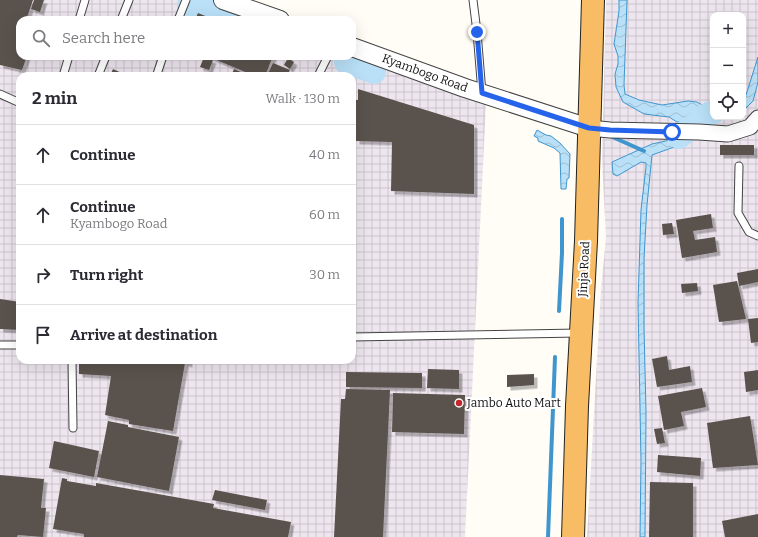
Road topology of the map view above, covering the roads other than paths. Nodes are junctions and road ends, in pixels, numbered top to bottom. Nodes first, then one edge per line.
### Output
1 (85, 0) edge
2 (129, 0) edge
3 (186, 0) edge
4 (223, 0) edge
5 (473, 0) edge
6 (593, 0) edge
7 (80, 16) edge
8 (123, 16) edge
9 (180, 16) edge
10 (269, 16) edge
11 (356, 48) edge
12 (68, 60) edge
13 (104, 60) edge
14 (160, 60) edge
15 (326, 60) edge
16 (64, 72) edge
17 (100, 72) edge
18 (157, 72) edge
19 (320, 72) edge
20 (482, 93) junction
21 (0, 94) edge
22 (16, 101) edge
23 (758, 118) edge
24 (589, 128) junction
25 (739, 166) dead end
26 (758, 236) edge
27 (581, 333) junction
28 (356, 337) edge
29 (0, 345) edge
30 (16, 346) edge
31 (72, 364) edge
32 (73, 428) dead end
33 (574, 537) edge

1 - 7 lane
2 - 8 lane
3 - 9 lane
4 - 10 street
5 - 20 lane
6 - 24 highway, Jinja Road
11 - 20 street, Kyambogo Road
12 - 16 lane
13 - 17 lane
14 - 18 lane
15 - 19 lane
20 - 24 street, Kyambogo Road
21 - 22 lane
23 - 24 street
24 - 27 highway, Jinja Road
25 - 26 lane
27 - 28 lane
27 - 33 highway, Jinja Road
29 - 30 lane
31 - 32 lane

